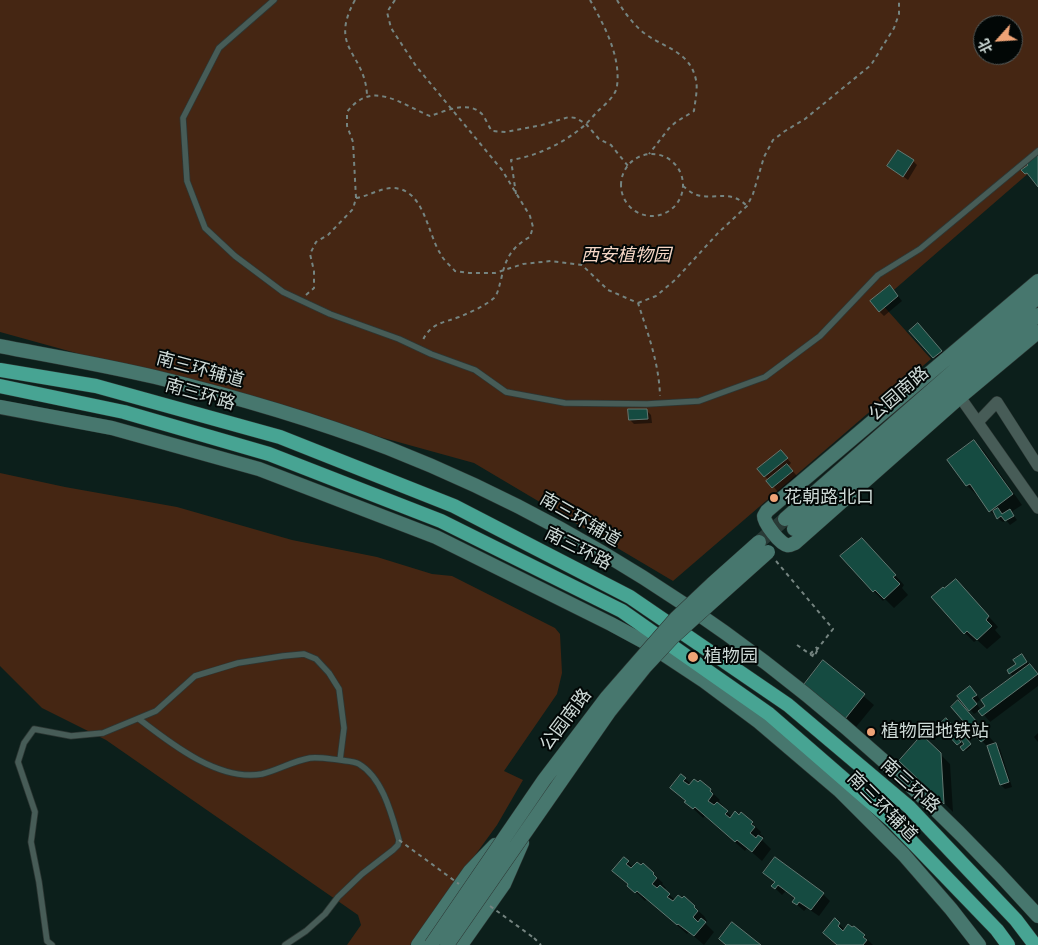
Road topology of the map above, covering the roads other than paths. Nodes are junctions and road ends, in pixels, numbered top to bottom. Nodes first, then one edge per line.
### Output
1 (274, 0) edge
2 (1038, 151) edge
3 (1038, 281) edge
4 (1038, 297) edge
5 (1038, 315) edge
6 (1038, 332) edge
7 (0, 346) edge
8 (0, 370) edge
9 (0, 386) edge
10 (960, 397) junction
11 (0, 407) edge
12 (978, 422) junction
13 (1038, 466) edge
14 (1038, 508) edge
15 (653, 647) junction
16 (139, 719) junction
17 (340, 760) junction
18 (1038, 916) edge
19 (52, 945) edge
20 (285, 945) edge
21 (418, 945) edge
22 (431, 945) edge
23 (447, 945) edge
24 (461, 945) edge
25 (980, 945) edge
26 (1008, 945) edge
27 (1035, 945) edge

1 - 2 lane
3 - 10 main road
4 - 5 main road, 公园南路
6 - 10 main road
7 - 18 main road, 南三环辅道
8 - 27 highway, 南三环路
9 - 26 highway, 南三环路
10 - 12 street
11 - 15 main road, 南三环辅道
12 - 13 street
12 - 14 street
15 - 21 main road
15 - 24 main road
15 - 25 main road, 南三环辅道
16 - 17 lane
16 - 17 lane
16 - 19 lane
17 - 20 lane
22 - 23 main road, 公园南路, bridge

